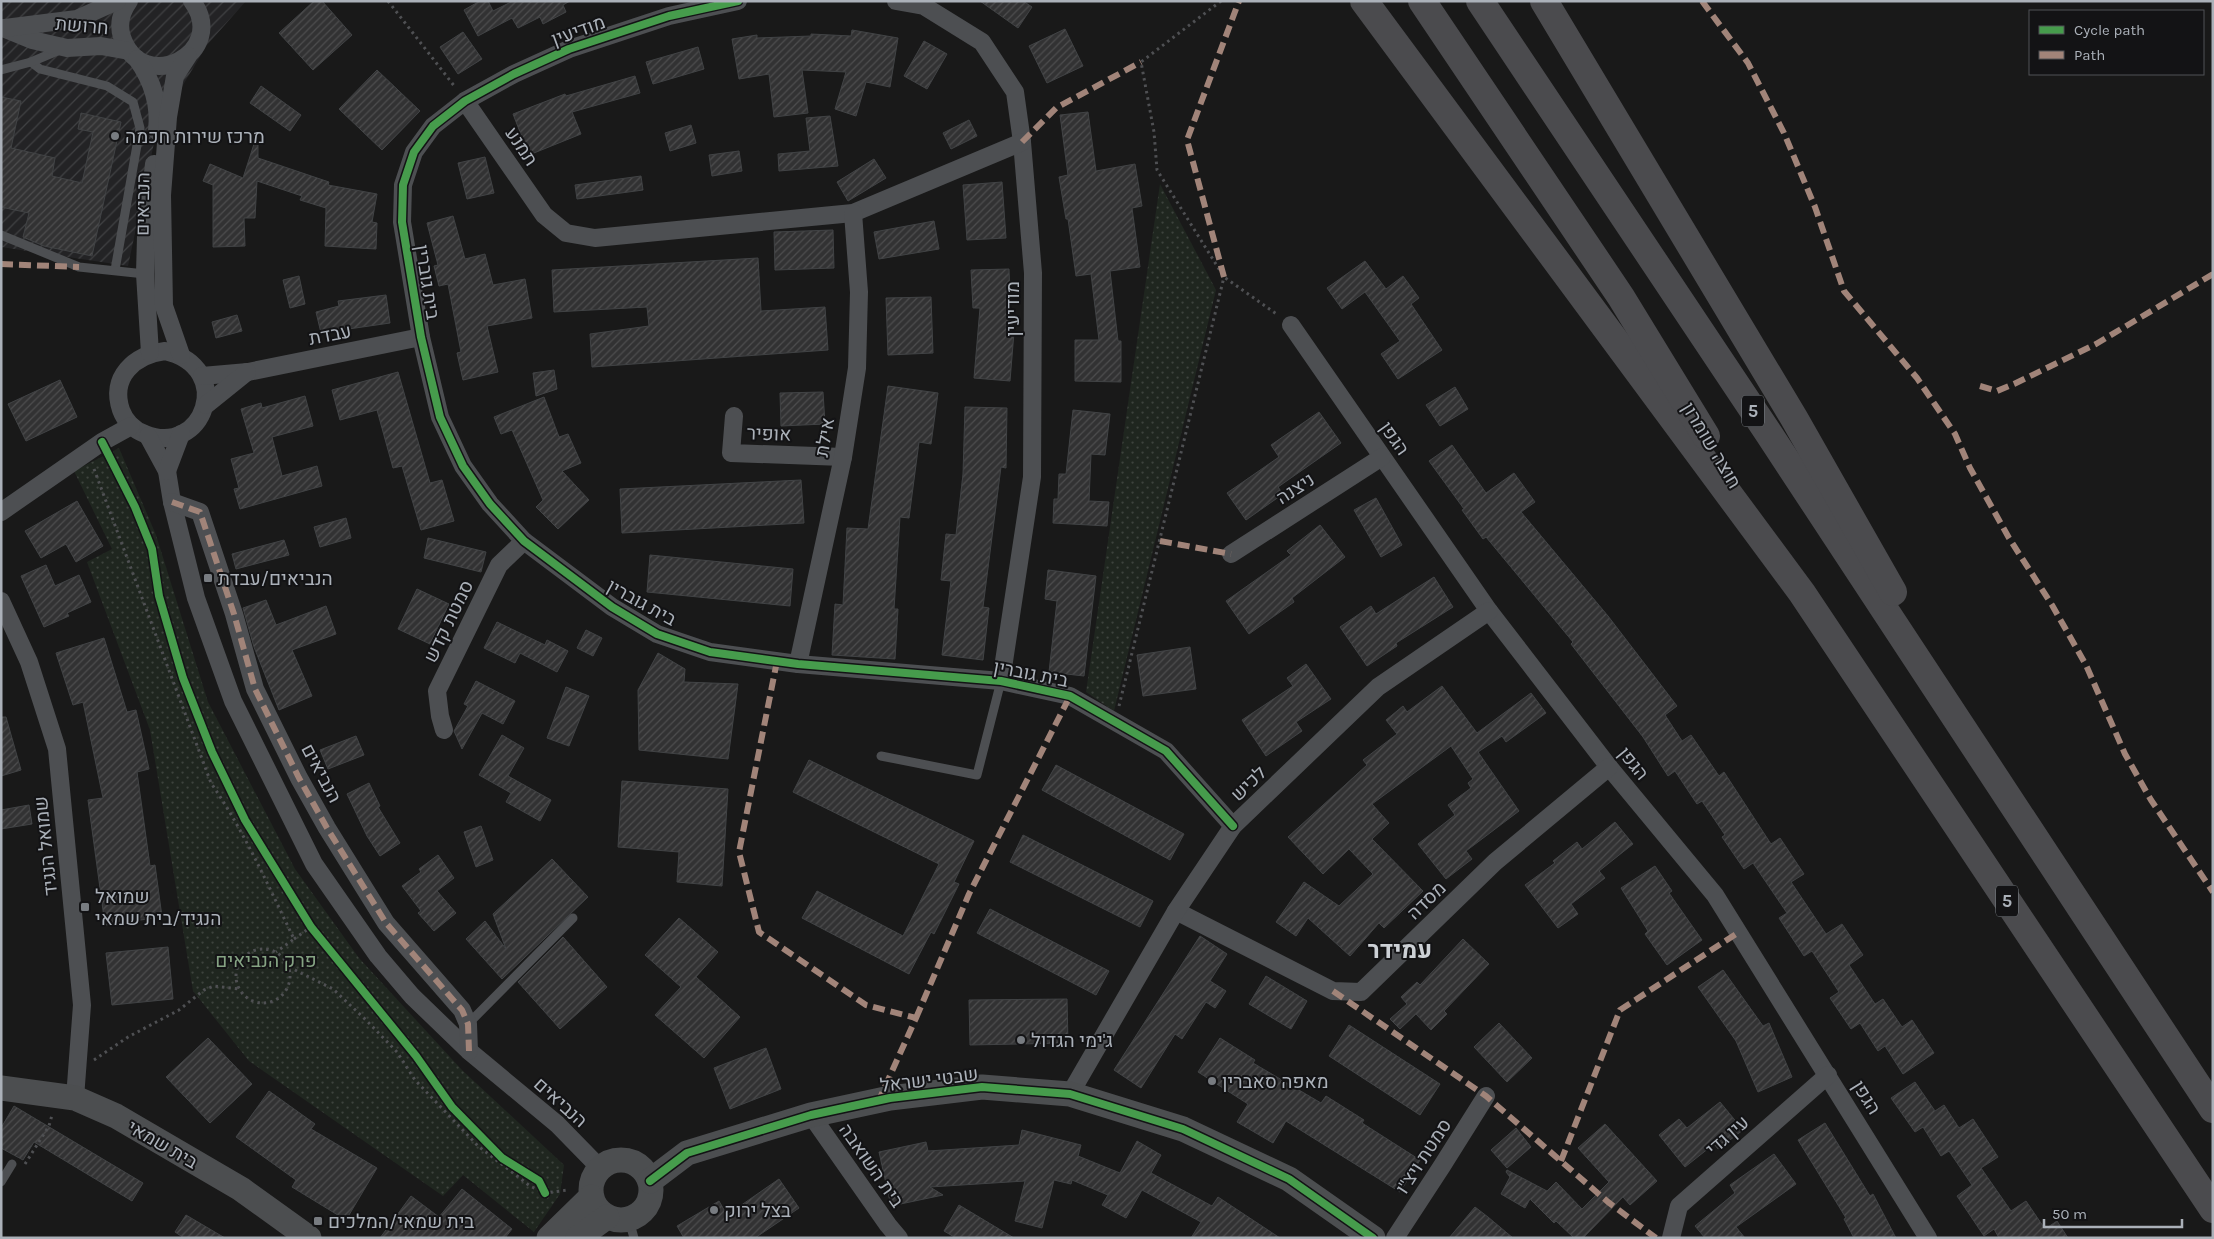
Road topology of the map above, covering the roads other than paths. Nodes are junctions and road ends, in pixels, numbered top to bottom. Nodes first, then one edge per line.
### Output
1 (117, 1) edge
2 (129, 1) edge
3 (738, 1) edge
4 (896, 1) edge
5 (1364, 1) edge
6 (1422, 1) edge
7 (1480, 1) edge
8 (1545, 1) edge
9 (199, 3) edge
10 (2, 28) edge
11 (67, 48) junction
12 (133, 55) junction
13 (188, 56) junction
14 (31, 62) junction
15 (1, 70) edge
16 (465, 101) junction
17 (1022, 142) junction
18 (853, 213) junction
19 (1, 235) edge
20 (114, 270) junction
21 (144, 274) junction
22 (1291, 325) road end
23 (421, 337) junction
24 (150, 353) junction
25 (180, 354) junction
26 (248, 372) junction
27 (202, 376) junction
28 (206, 404) junction
29 (734, 416) dead end
30 (127, 420) junction
31 (182, 434) junction
32 (148, 436) junction
33 (843, 457) junction
34 (1382, 457) junction
35 (167, 471) junction
36 (172, 502) junction
37 (1, 512) edge
38 (524, 541) junction
39 (1231, 554) dead end
40 (1802, 593) junction
41 (1, 601) edge
42 (1489, 610) junction
43 (798, 664) junction
44 (1001, 682) junction
45 (444, 730) dead end
46 (881, 756) dead end
47 (1609, 767) junction
48 (2024, 821) junction
49 (1233, 826) junction
50 (1176, 911) junction
51 (573, 918) dead end
52 (468, 1024) junction
53 (469, 1051) junction
54 (1828, 1074) junction
55 (1, 1088) edge
56 (1070, 1094) junction
57 (1486, 1096) dead end
58 (66, 1097) junction
59 (2213, 1109) edge
60 (811, 1115) junction
61 (12, 1164) road end
62 (600, 1168) junction
63 (650, 1180) junction
64 (1, 1182) edge
65 (586, 1202) junction
66 (2213, 1209) edge
67 (624, 1225) edge
68 (309, 1238) edge
69 (549, 1238) edge
70 (578, 1238) edge
71 (900, 1238) edge
72 (1373, 1238) edge
73 (1395, 1238) edge
74 (1671, 1238) edge
75 (1928, 1238) edge

1 - 10 street, חרושת
2 - 12 street, הנביאים
3 - 16 street, מודיעין
4 - 17 street, מודיעין
5 - 40 highway
6 - 40 highway, חוצה שומרון / 5
7 - 48 highway, 5
8 - 48 highway
9 - 13 street, הנביאים
10 - 11 street, חרושת
11 - 12 street, חרושת
11 - 14 lane
12 - 13 street, חרושת
12 - 21 street, הנביאים
13 - 25 street, הנביאים
14 - 15 lane
14 - 20 lane
16 - 18 street, תמנע
16 - 23 street, בית גוברין
17 - 18 street
17 - 44 street, מודיעין
18 - 33 street, אילת
19 - 20 lane
20 - 21 lane
21 - 24 street, הנביאים
22 - 34 street, הגפן
23 - 26 street, עבדת
23 - 38 street, בית גוברין
24 - 25 street
24 - 30 street
25 - 27 street
26 - 27 street, עבדת
26 - 28 street, עבדת
27 - 28 street
28 - 31 street
29 - 33 street, אופיר
30 - 32 street
30 - 37 street
31 - 32 street
31 - 35 street
32 - 35 street, הנביאים
33 - 43 street, אילת
34 - 39 street, ניצנה
34 - 42 street, הגפן
35 - 36 street, הנביאים
36 - 52 street, הנביאים
36 - 53 street, הנביאים
38 - 43 street, בית גוברין
38 - 45 street, סמטת קדש
40 - 66 highway, 5
41 - 58 street, שמואל הנגיד
42 - 47 street, הגפן
42 - 49 street, לכיש
43 - 44 street, בית גוברין
44 - 46 lane
44 - 49 street, בית גוברין
47 - 50 street, מסדה
47 - 54 street, הגפן
48 - 59 highway, 5
49 - 50 street, לכיש
50 - 56 street, לכיש
51 - 52 lane
52 - 53 street, הנביאים
53 - 62 street, הנביאים
54 - 74 street, עין גדי
54 - 75 street, הגפן
55 - 58 street, בית שמאי
56 - 60 street, שבטי ישראל
56 - 72 street, שבטי ישראל
57 - 73 street, סמטת ויצ"ו
58 - 68 street, בית שמאי
60 - 63 street, שבטי ישראל
60 - 71 street, בית השואבה
61 - 64 lane
62 - 63 street
62 - 65 street
63 - 67 street
65 - 67 street
65 - 69 street
67 - 70 street

